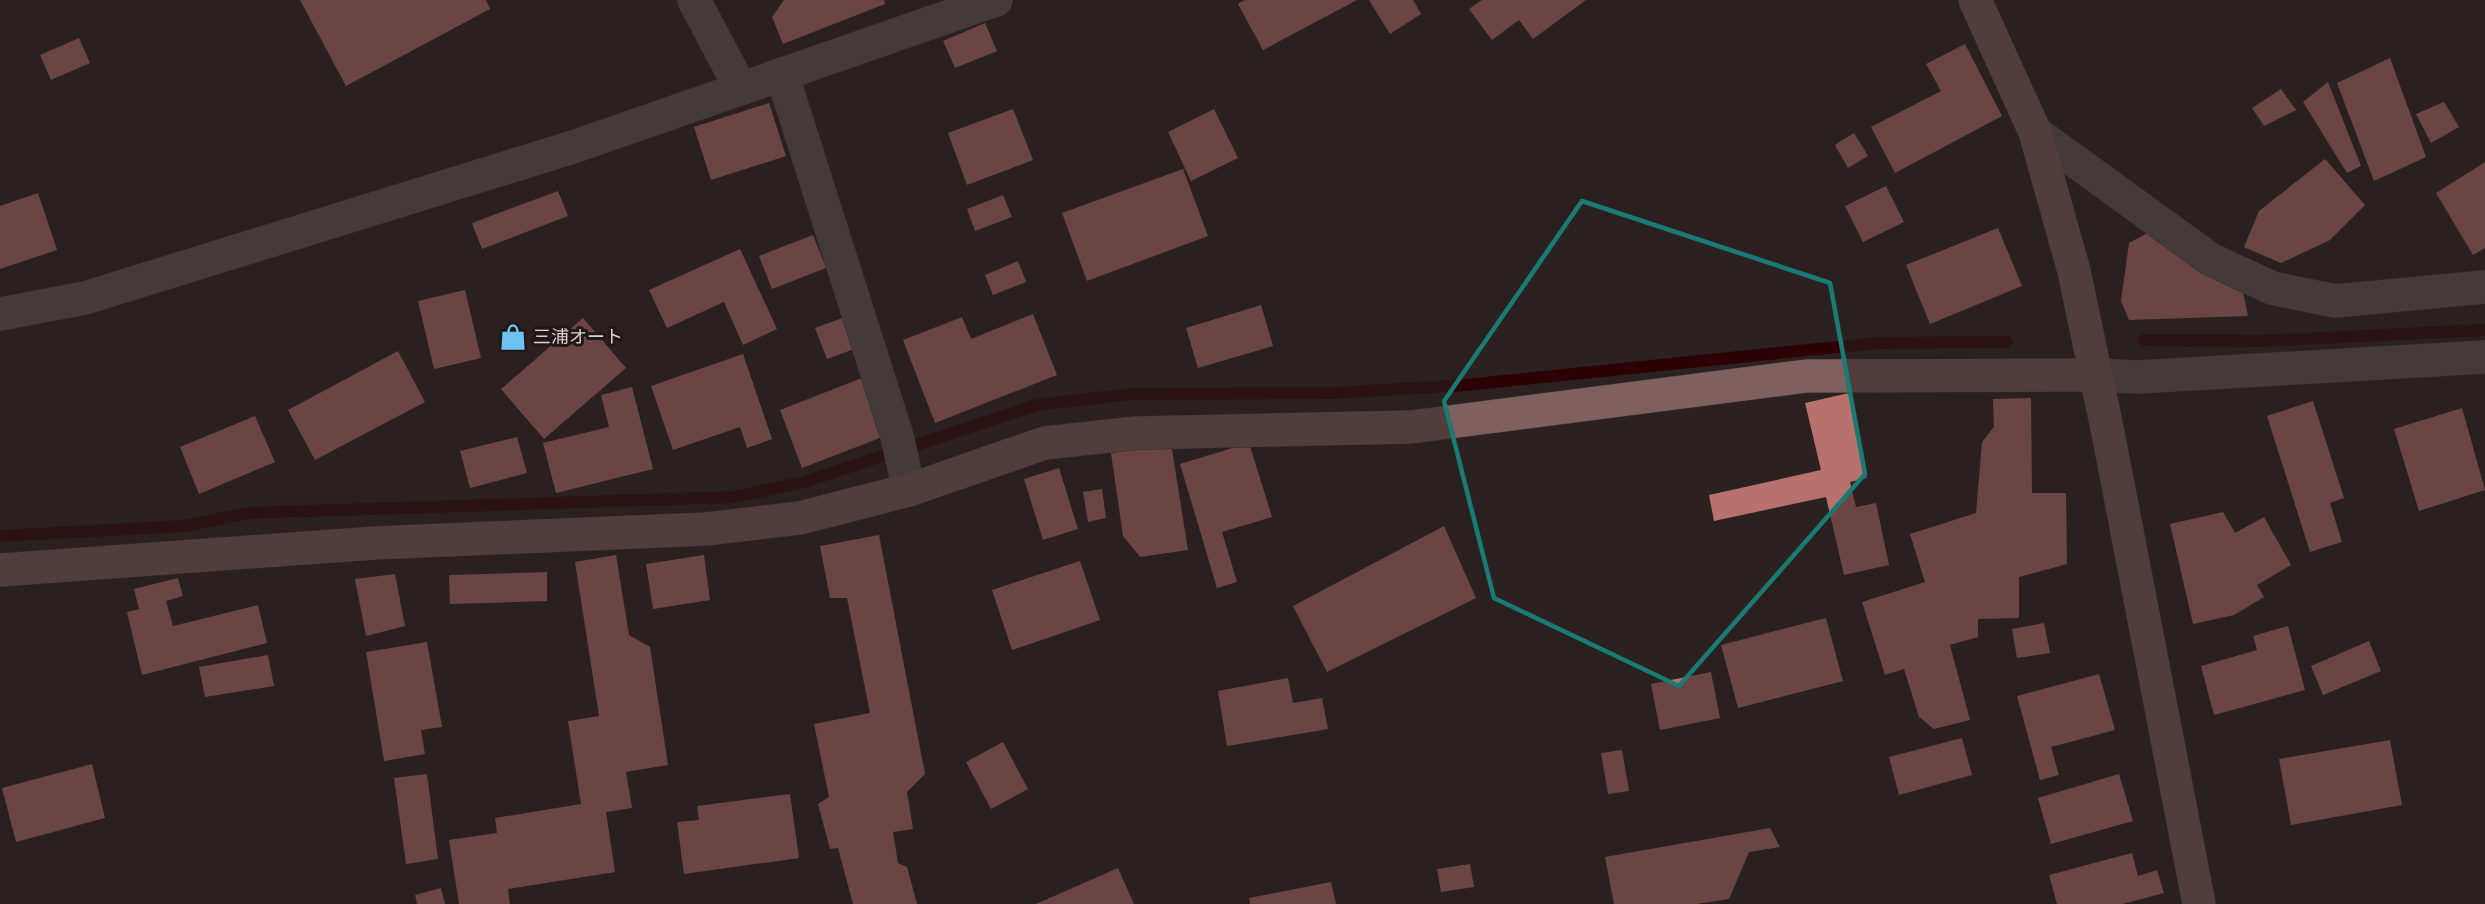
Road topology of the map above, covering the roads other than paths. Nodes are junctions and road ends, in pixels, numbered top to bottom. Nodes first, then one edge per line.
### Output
1 (694, 0) edge
2 (996, 0) edge
3 (1975, 0) edge
4 (782, 74) junction
5 (741, 89) junction
6 (2035, 132) junction
7 (2485, 287) edge
8 (0, 314) edge
9 (2485, 357) edge
10 (2096, 375) junction
11 (907, 478) junction
12 (0, 570) edge
13 (2199, 904) edge

1 - 5 street
2 - 4 street
3 - 6 street
4 - 5 street
4 - 11 street
5 - 8 street
6 - 7 street
6 - 10 street
9 - 10 street
10 - 11 street
10 - 13 street
11 - 12 street

